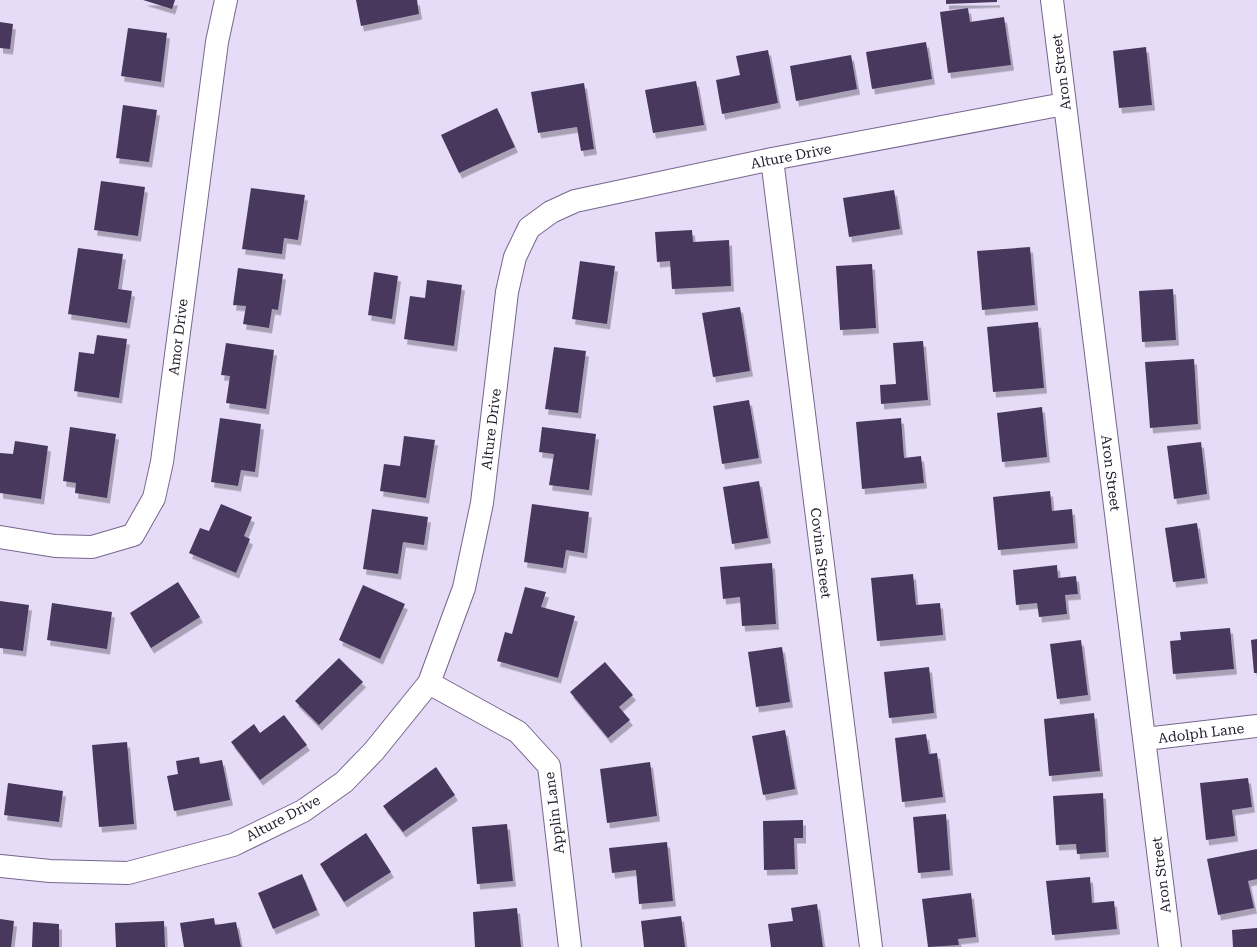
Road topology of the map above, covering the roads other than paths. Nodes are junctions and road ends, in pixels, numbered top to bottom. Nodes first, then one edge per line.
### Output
1 (226, 0) edge
2 (1052, 0) edge
3 (1064, 104) junction
4 (772, 159) junction
5 (0, 537) edge
6 (429, 682) junction
7 (1257, 726) edge
8 (1145, 739) junction
9 (0, 866) edge
10 (570, 947) edge
11 (871, 947) edge
12 (1170, 947) edge

1 - 5 street, Amor Drive
2 - 3 street, Aron Street
3 - 4 street, Alture Drive
3 - 8 street, Aron Street
4 - 6 street, Alture Drive
4 - 11 street, Covina Street
6 - 9 street, Alture Drive
6 - 10 street, Applin Lane
7 - 8 street, Adolph Lane
8 - 12 street, Aron Street

